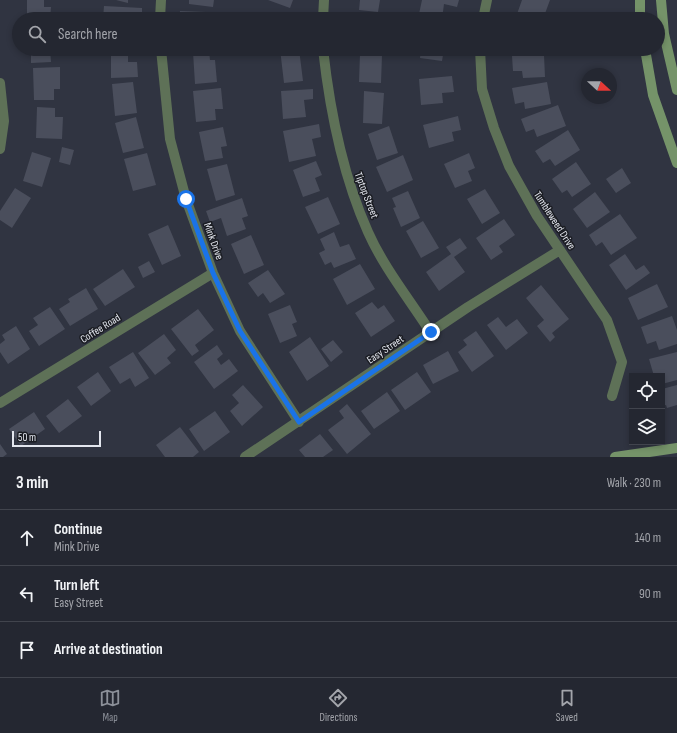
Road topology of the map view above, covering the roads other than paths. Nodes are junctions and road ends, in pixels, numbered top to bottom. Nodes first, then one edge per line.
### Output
1 (161, 0) edge
2 (324, 0) edge
3 (487, 0) edge
4 (640, 0) edge
5 (661, 0) edge
6 (160, 12) edge
7 (323, 12) edge
8 (484, 12) edge
9 (640, 12) edge
10 (662, 12) edge
11 (665, 38) edge
12 (162, 56) edge
13 (324, 56) edge
14 (480, 56) edge
15 (646, 56) edge
16 (0, 83) edge
17 (677, 90) edge
18 (0, 150) edge
19 (676, 157) edge
20 (560, 250) junction
21 (213, 273) junction
22 (431, 332) junction
23 (612, 396) dead end
24 (0, 403) edge
25 (299, 422) junction
26 (677, 448) edge
27 (245, 457) edge
28 (615, 457) edge

1 - 6 street
2 - 7 street
3 - 8 street
4 - 9 street
5 - 10 street
11 - 17 street
12 - 21 street, Mink Drive
13 - 22 street, Tiptop Street
14 - 20 street, Tumbleweed Drive
15 - 19 street
16 - 18 street
20 - 22 street, Easy Street
20 - 23 street, Tumbleweed Drive
21 - 24 street, Coffee Road
21 - 25 street, Mink Drive
22 - 25 street, Easy Street
25 - 27 street, Easy Street
26 - 28 street

